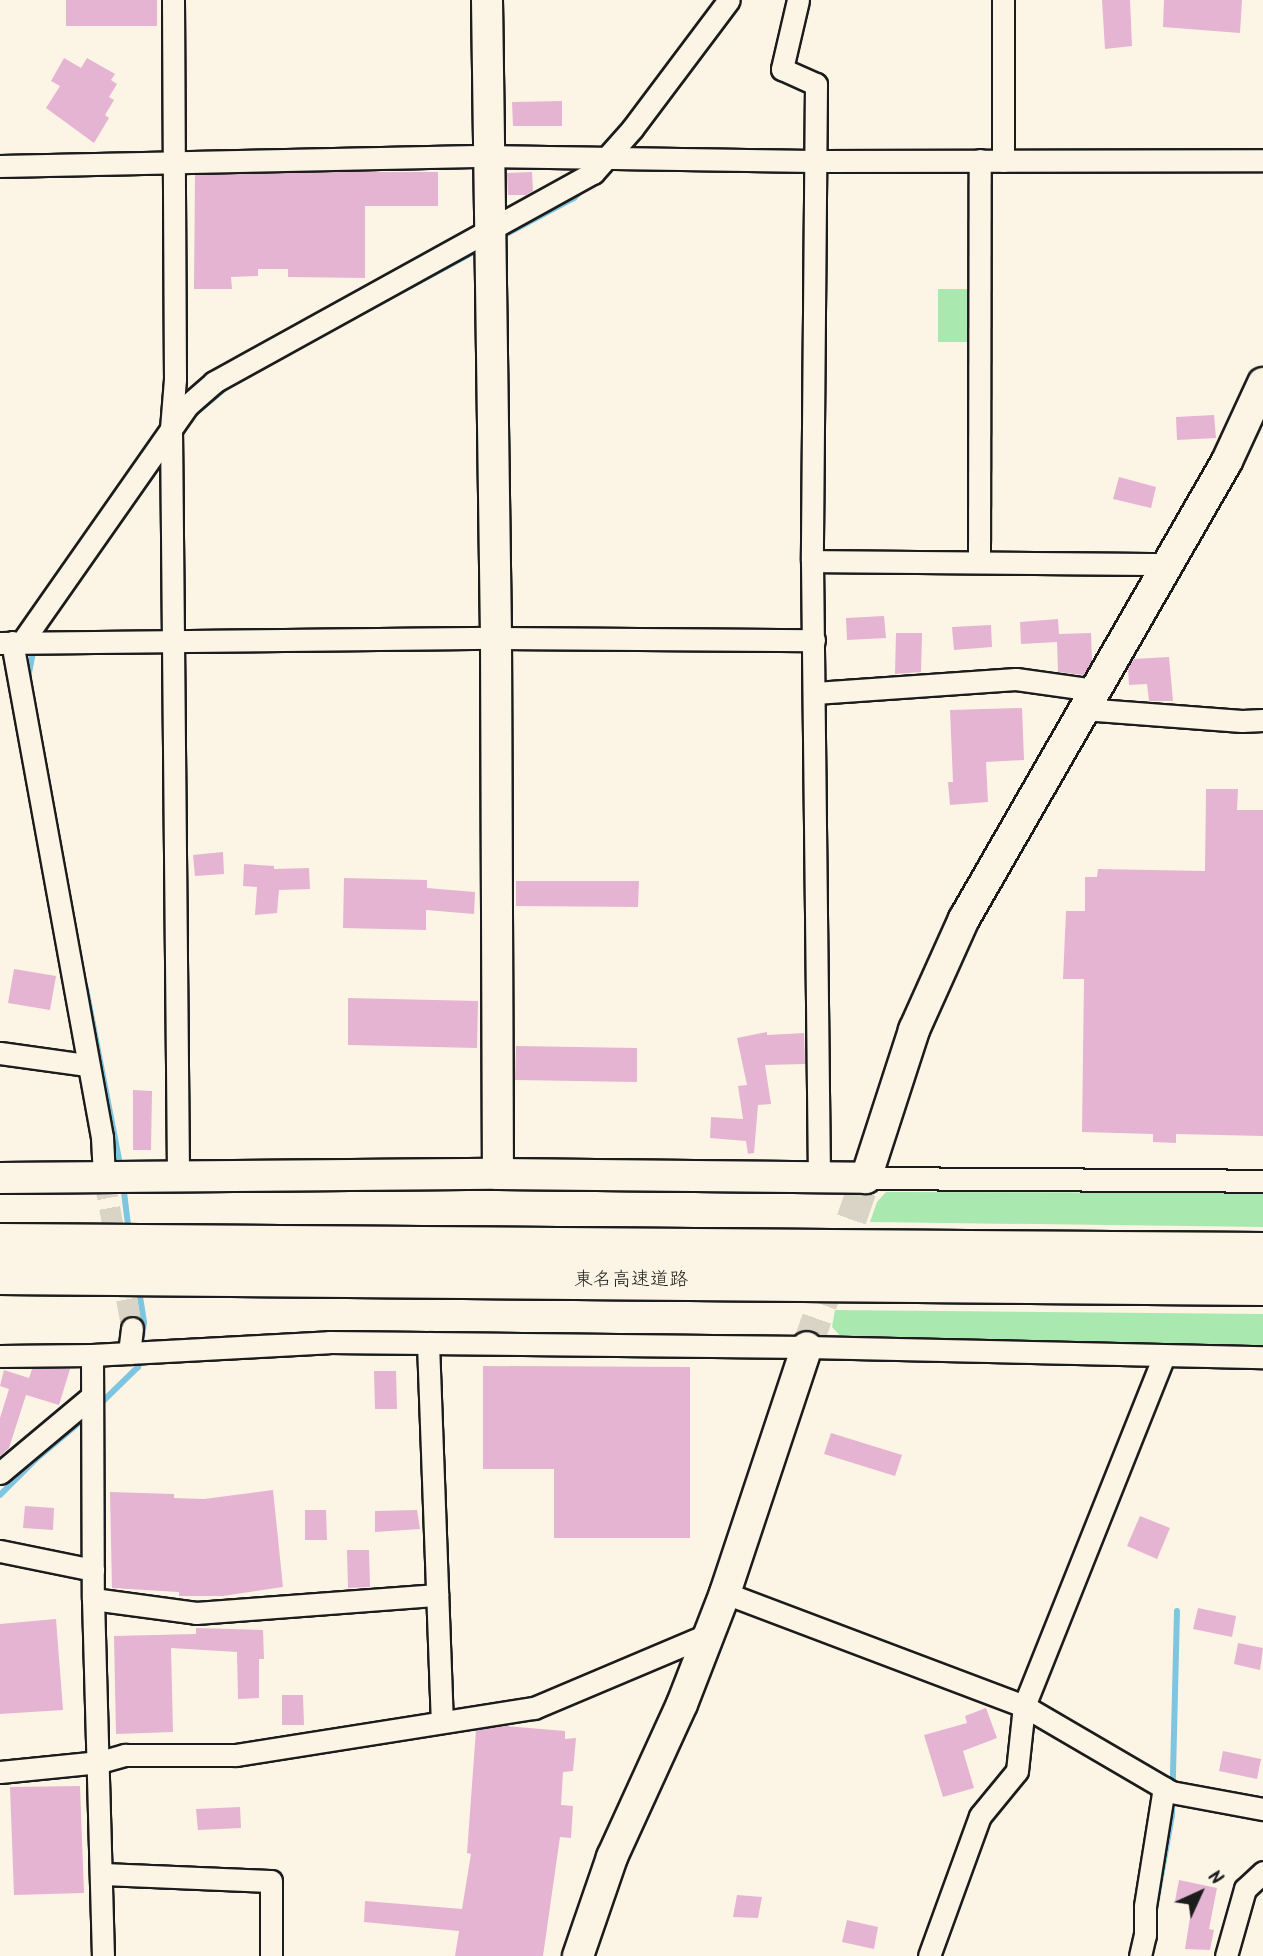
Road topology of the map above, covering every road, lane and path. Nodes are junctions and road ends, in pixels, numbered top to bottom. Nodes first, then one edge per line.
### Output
1 (173, 0) edge
2 (487, 0) edge
3 (729, 0) edge
4 (798, 0) edge
5 (1003, 0) edge
6 (488, 156) junction
7 (608, 158) junction
8 (813, 160) junction
9 (980, 160) junction
10 (1263, 160) edge
11 (1003, 161) junction
12 (174, 165) junction
13 (0, 166) edge
14 (490, 241) junction
15 (1263, 383) edge
16 (171, 430) junction
17 (812, 561) junction
18 (979, 561) junction
19 (1169, 564) junction
20 (496, 638) junction
21 (814, 640) junction
22 (15, 642) edge
23 (173, 642) junction
24 (815, 693) junction
25 (1089, 699) junction
26 (1263, 720) edge
27 (0, 1053) edge
28 (87, 1065) junction
29 (498, 1174) junction
30 (116, 1177) junction
31 (178, 1177) junction
32 (819, 1177) junction
33 (0, 1178) edge
34 (866, 1178) junction
35 (1263, 1181) edge
36 (0, 1243) edge
37 (1263, 1252) edge
38 (0, 1275) edge
39 (420, 1280) junction
40 (1263, 1286) edge
41 (0, 1299) edge
42 (132, 1328) tunnel mouth
43 (428, 1343) junction
44 (807, 1347) junction
45 (130, 1353) junction
46 (92, 1355) junction
47 (0, 1356) edge
48 (1164, 1356) junction
49 (1263, 1357) edge
50 (92, 1396) junction
51 (0, 1473) edge
52 (0, 1551) edge
53 (93, 1570) junction
54 (725, 1593) junction
55 (437, 1595) junction
56 (93, 1599) junction
57 (707, 1635) junction
58 (1024, 1706) junction
59 (442, 1720) junction
60 (100, 1762) junction
61 (0, 1772) edge
62 (1174, 1791) junction
63 (1263, 1809) edge
64 (1263, 1872) edge
65 (102, 1874) junction
66 (103, 1956) edge
67 (271, 1956) edge
68 (578, 1956) edge
69 (929, 1956) edge
70 (1140, 1956) edge
71 (1226, 1956) edge

1 - 12 street
2 - 6 street
3 - 7 street
4 - 8 street
5 - 11 street
6 - 7 street
6 - 12 street
6 - 14 street
7 - 8 street
7 - 14 street
8 - 9 street
8 - 17 street
9 - 11 street
9 - 18 street
10 - 11 street
12 - 13 street
12 - 16 street
14 - 16 street
14 - 20 street
15 - 19 street
16 - 22 street
16 - 23 street
17 - 18 street
17 - 21 street
18 - 19 street
19 - 25 street
20 - 21 street
20 - 23 street
20 - 29 street
21 - 24 street
22 - 23 street
22 - 28 street
23 - 31 street
24 - 25 street
24 - 32 street
25 - 26 street
25 - 34 street
27 - 28 street
28 - 30 street
29 - 31 street
29 - 32 street
30 - 31 street
30 - 33 street
32 - 34 street
34 - 35 street
36 - 37 highway, 東名高速道路
38 - 39 highway, 東名高速道路
39 - 40 highway, 東名高速道路
39 - 41 highway
42 - 45 street
43 - 44 street
43 - 45 street
43 - 55 street
44 - 48 street
44 - 54 street
45 - 46 street
46 - 47 street
46 - 50 street
48 - 49 street
48 - 58 street
50 - 51 street
50 - 53 street
52 - 53 street
53 - 56 street
54 - 57 street
54 - 58 street
55 - 56 street
55 - 59 street
56 - 60 street
57 - 59 street
57 - 68 street
58 - 62 street
58 - 69 street
59 - 60 street
60 - 61 street
60 - 65 street
62 - 63 street
62 - 70 street
64 - 71 street
65 - 66 street
65 - 67 street

